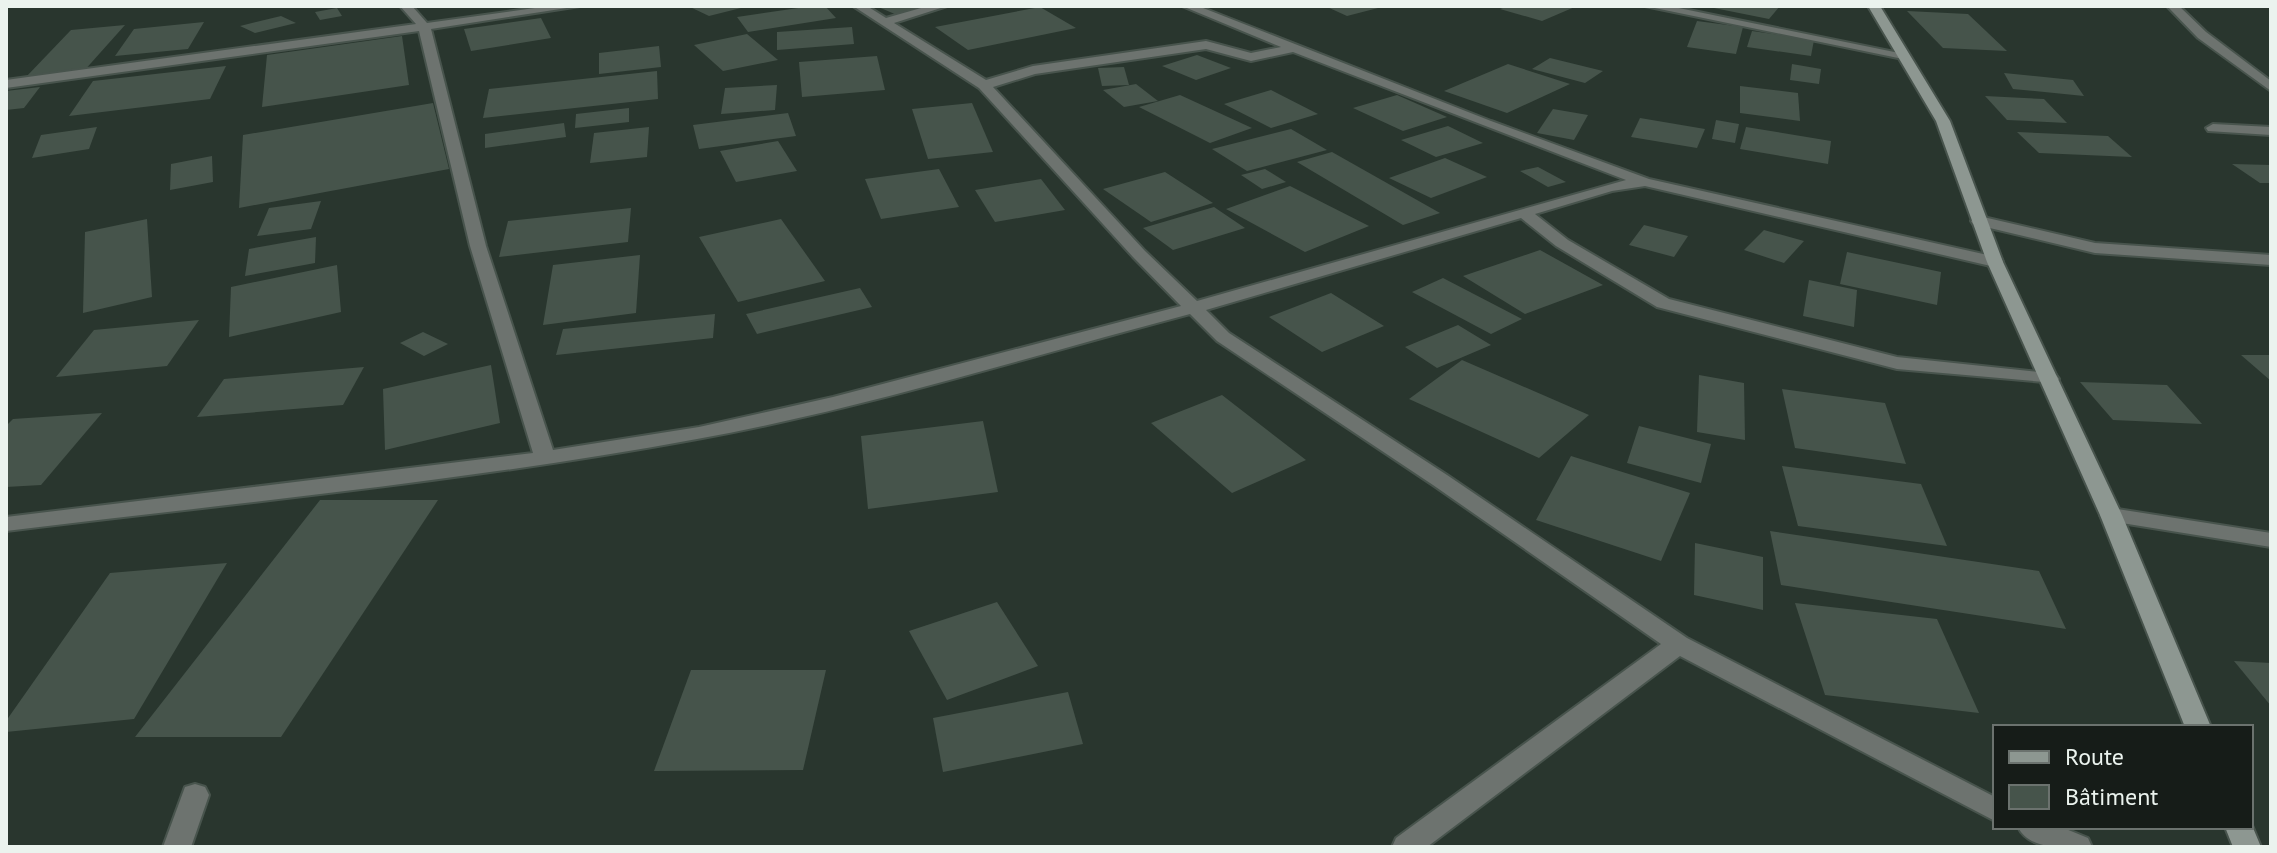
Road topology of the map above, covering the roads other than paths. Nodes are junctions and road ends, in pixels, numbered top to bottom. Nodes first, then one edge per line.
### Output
1 (406, 6) edge
2 (574, 6) edge
3 (859, 6) edge
4 (941, 6) edge
5 (1188, 6) edge
6 (1651, 6) edge
7 (1874, 6) edge
8 (2173, 6) edge
9 (888, 21) junction
10 (424, 26) junction
11 (1295, 48) junction
12 (1903, 55) junction
13 (6, 84) edge
14 (984, 85) junction
15 (2271, 87) edge
16 (2213, 128) dead end
17 (2271, 131) edge
18 (1645, 182) junction
19 (1526, 214) junction
20 (1979, 221) junction
21 (2271, 260) edge
22 (1995, 262) junction
23 (1197, 307) junction
24 (2049, 379) junction
25 (545, 458) junction
26 (2111, 515) junction
27 (6, 524) edge
28 (2271, 540) edge
29 (1678, 644) junction
30 (2197, 725) edge
31 (195, 795) dead end
32 (1993, 809) edge
33 (2037, 829) edge
34 (177, 847) edge
35 (1406, 847) edge
36 (2078, 847) edge

1 - 10 street
2 - 10 street
3 - 9 street
4 - 9 street
5 - 11 street
6 - 12 street
7 - 12 main road
8 - 15 street
9 - 14 street
10 - 13 street
10 - 25 street
11 - 14 street
11 - 18 street
12 - 20 main road
14 - 23 street
16 - 17 street
18 - 19 street
18 - 22 street
19 - 23 street
19 - 24 street
20 - 21 street
20 - 22 main road
22 - 24 main road
23 - 25 street
23 - 29 street
24 - 26 main road
25 - 27 street
26 - 28 street
26 - 30 main road
29 - 32 street
29 - 35 street
31 - 34 street
33 - 36 street

